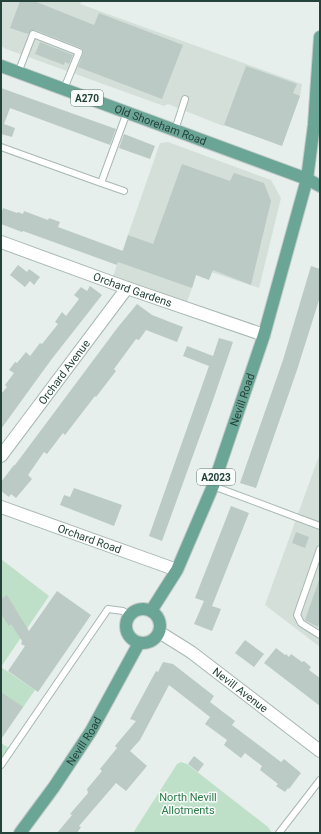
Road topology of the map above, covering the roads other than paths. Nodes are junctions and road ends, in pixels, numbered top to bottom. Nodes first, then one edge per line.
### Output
1 (320, 38) edge
2 (1, 66) edge
3 (18, 72) junction
4 (64, 89) junction
5 (185, 99) dead end
6 (127, 112) junction
7 (175, 130) junction
8 (1, 147) edge
9 (307, 179) junction
10 (101, 183) junction
11 (320, 186) edge
12 (124, 191) dead end
13 (1, 242) edge
14 (128, 288) junction
15 (264, 335) junction
16 (1, 456) edge
17 (213, 486) junction
18 (1, 507) edge
19 (320, 526) edge
20 (320, 549) edge
21 (177, 570) junction
22 (151, 611) junction
23 (129, 615) junction
24 (160, 632) junction
25 (320, 635) edge
26 (139, 643) junction
27 (320, 751) edge
28 (1, 765) edge
29 (320, 780) edge
30 (20, 833) edge
31 (279, 833) edge

1 - 9 main road, A2023
2 - 3 main road, Old Shoreham Road / A270
3 - 4 main road, Old Shoreham Road / A270
3 - 4 lane
4 - 6 main road, Old Shoreham Road / A270
5 - 7 lane
6 - 7 main road, Old Shoreham Road / A270
6 - 10 lane
7 - 9 main road, Old Shoreham Road / A270
8 - 10 lane
9 - 11 main road, Old Shoreham Road / A270
9 - 15 main road, Nevill Road / A2023
10 - 12 lane
13 - 14 street, Orchard Gardens
14 - 15 street, Orchard Gardens
14 - 16 street, Orchard Avenue
15 - 17 main road, Nevill Road / A2023
17 - 19 lane
17 - 21 main road, Nevill Road / A2023
18 - 21 street, Orchard Road
20 - 25 lane
21 - 22 main road, Nevill Road / A2023
22 - 23 main road
22 - 24 main road
23 - 26 main road
23 - 28 lane
24 - 26 main road
24 - 27 street, Nevill Avenue
26 - 30 main road, Nevill Road
29 - 31 lane

